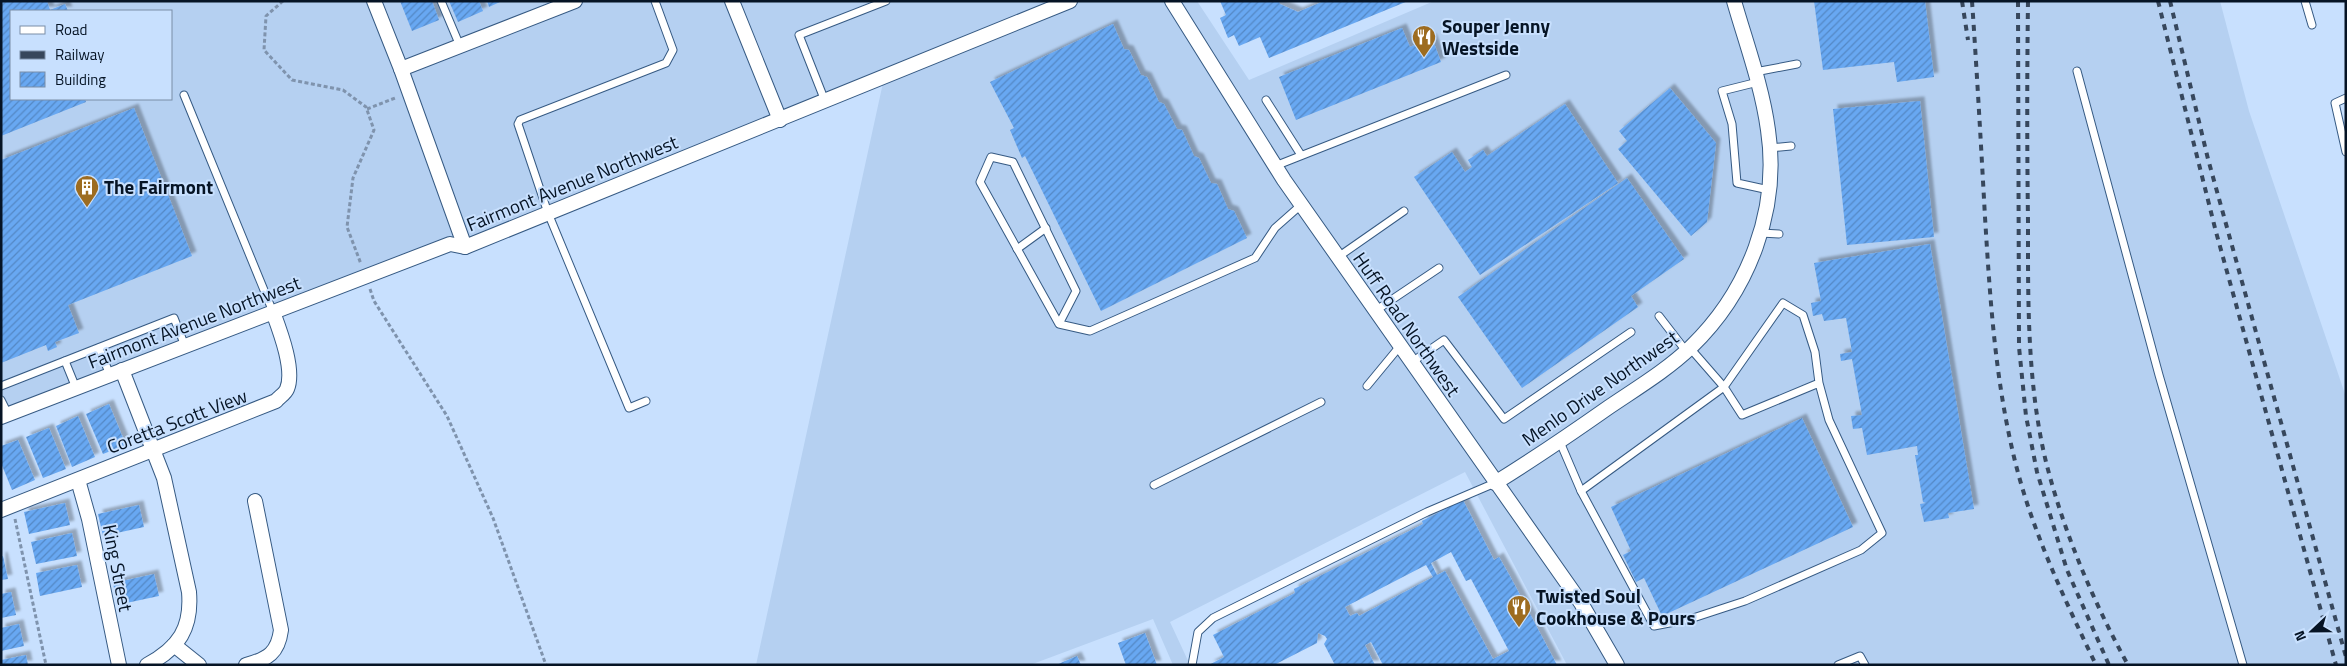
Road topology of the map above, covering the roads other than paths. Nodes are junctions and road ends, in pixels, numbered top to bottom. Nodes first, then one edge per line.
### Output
1 (374, 1) edge
2 (441, 1) edge
3 (575, 1) edge
4 (655, 1) edge
5 (732, 1) edge
6 (886, 1) edge
7 (1070, 1) edge
8 (1172, 1) edge
9 (1734, 1) edge
10 (2305, 1) edge
11 (2312, 25) dead end
12 (460, 46) junction
13 (1797, 64) dead end
14 (401, 69) junction
15 (2077, 71) dead end
16 (1506, 75) dead end
17 (1756, 77) junction
18 (184, 95) dead end
19 (2346, 98) edge
20 (1266, 100) dead end
21 (825, 101) junction
22 (780, 120) junction
23 (1790, 146) dead end
24 (1770, 148) junction
25 (2346, 152) edge
26 (1301, 155) junction
27 (1275, 166) junction
28 (1769, 190) junction
29 (1301, 205) junction
30 (1404, 210) dead end
31 (548, 213) junction
32 (1046, 228) junction
33 (1761, 233) junction
34 (1780, 234) dead end
35 (465, 247) junction
36 (1017, 249) junction
37 (1338, 257) junction
38 (1439, 268) dead end
39 (1375, 310) junction
40 (273, 312) junction
41 (1659, 316) dead end
42 (1059, 324) junction
43 (1632, 332) dead end
44 (185, 346) junction
45 (1400, 346) junction
46 (99, 348) junction
47 (1688, 349) junction
48 (65, 361) junction
49 (1412, 362) junction
50 (116, 372) junction
51 (1818, 382) junction
52 (1, 386) edge
53 (1367, 386) dead end
54 (1724, 387) junction
55 (76, 388) junction
56 (1, 400) edge
57 (646, 401) dead end
58 (1321, 402) dead end
59 (4, 416) edge
60 (1560, 442) junction
61 (153, 450) junction
62 (78, 480) junction
63 (1495, 483) junction
64 (1154, 485) dead end
65 (1581, 491) junction
66 (255, 501) dead end
67 (6, 508) edge
68 (174, 646) junction
69 (1614, 664) edge
70 (119, 665) edge
71 (147, 665) edge
72 (200, 665) edge
73 (246, 665) edge
74 (1192, 665) edge
75 (1838, 665) edge
76 (1865, 665) edge
77 (2243, 665) edge

1 - 14 street
2 - 12 lane
3 - 12 street
4 - 31 lane
5 - 22 street
6 - 21 lane
7 - 21 street, Fairmont Avenue Northwest
8 - 27 street, Huff Road Northwest
9 - 17 street, Menlo Drive Northwest
10 - 11 lane
12 - 14 street
13 - 17 lane
14 - 35 street
15 - 77 lane
16 - 26 lane
17 - 24 street, Menlo Drive Northwest
17 - 28 lane
18 - 40 lane
19 - 25 lane
20 - 26 lane
21 - 22 street, Fairmont Avenue Northwest
22 - 31 street, Fairmont Avenue Northwest
23 - 24 lane
24 - 28 street, Menlo Drive Northwest
26 - 27 lane
27 - 29 street, Huff Road Northwest
28 - 33 street, Menlo Drive Northwest
29 - 37 street, Huff Road Northwest
29 - 42 lane
30 - 37 lane
31 - 35 street, Fairmont Avenue Northwest
31 - 57 lane
32 - 36 lane
32 - 36 lane
32 - 42 lane
33 - 34 lane
33 - 47 street, Menlo Drive Northwest
35 - 40 street, Fairmont Avenue Northwest
36 - 42 lane
37 - 39 street, Huff Road Northwest
38 - 39 lane
39 - 45 street, Huff Road Northwest
40 - 44 street, Fairmont Avenue Northwest
40 - 61 street, Coretta Scott View
41 - 47 lane
43 - 49 lane
44 - 46 lane
44 - 50 street, Fairmont Avenue Northwest
45 - 49 street, Huff Road Northwest
45 - 53 lane
46 - 48 lane
46 - 50 lane
47 - 54 lane
47 - 60 street, Menlo Drive Northwest
48 - 52 lane
48 - 55 lane
49 - 63 street, Huff Road Northwest
50 - 55 street, Fairmont Avenue Northwest
50 - 61 street
51 - 54 lane
51 - 54 lane
51 - 65 lane
54 - 65 lane
55 - 59 street, Fairmont Avenue Northwest
56 - 59 lane
58 - 64 lane
60 - 63 street, Menlo Drive Northwest
60 - 65 lane
61 - 62 street, Coretta Scott View
61 - 68 street
62 - 67 street, Coretta Scott View
62 - 70 street, King Street
63 - 69 street, Huff Road Northwest
63 - 74 lane
66 - 73 street
68 - 71 street
68 - 72 street
75 - 76 lane

